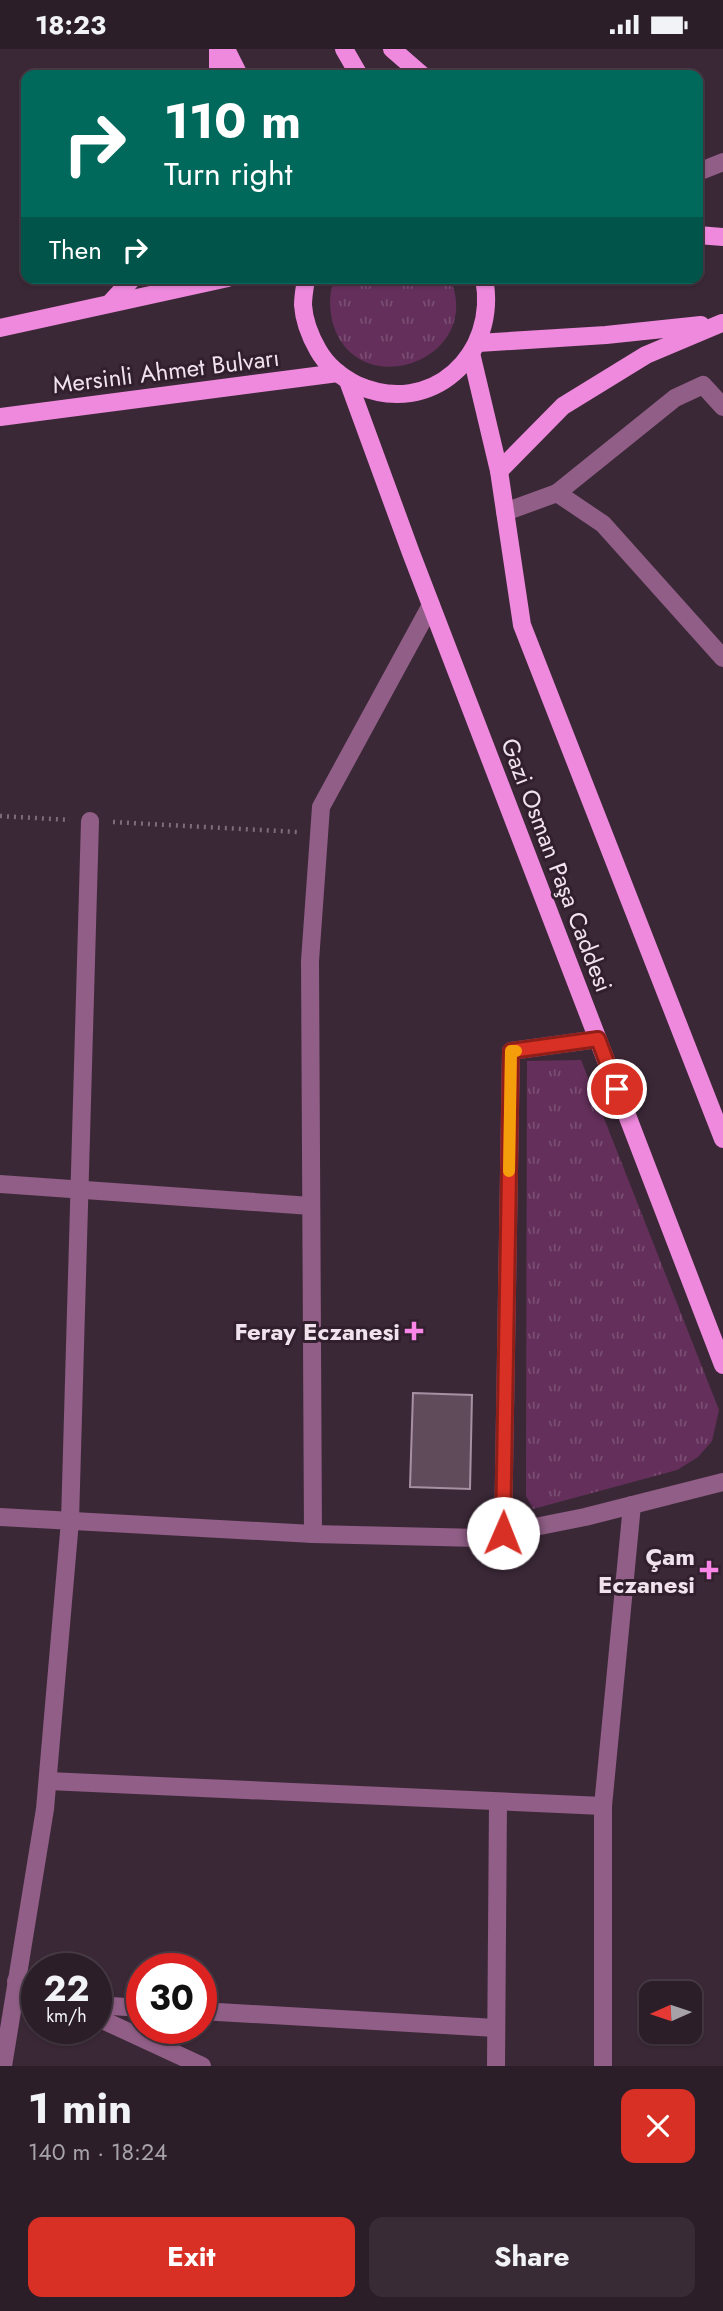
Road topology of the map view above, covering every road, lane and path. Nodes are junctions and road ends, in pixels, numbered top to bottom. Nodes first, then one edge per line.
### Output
1 (218, 49) edge
2 (226, 49) edge
3 (344, 49) edge
4 (391, 49) edge
5 (218, 70) edge
6 (236, 70) edge
7 (356, 70) edge
8 (416, 70) edge
9 (723, 162) edge
10 (703, 170) edge
11 (703, 235) edge
12 (723, 236) edge
13 (127, 284) edge
14 (200, 284) edge
15 (305, 284) edge
16 (485, 284) edge
17 (110, 303) junction
18 (723, 323) edge
19 (0, 328) edge
20 (474, 348) junction
21 (343, 377) junction
22 (723, 407) edge
23 (0, 417) edge
24 (499, 471) junction
25 (557, 493) junction
26 (505, 512) junction
27 (431, 605) junction
28 (723, 658) edge
29 (0, 816) edge
30 (90, 821) junction
31 (319, 833) junction
32 (598, 1039) junction
33 (723, 1139) edge
34 (0, 1184) edge
35 (79, 1189) junction
36 (311, 1206) junction
37 (723, 1365) edge
38 (723, 1482) edge
39 (632, 1505) junction
40 (0, 1517) edge
41 (70, 1521) junction
42 (503, 1533) junction
43 (313, 1534) junction
44 (48, 1781) junction
45 (498, 1802) junction
46 (603, 1806) junction
47 (16, 1981) junction
48 (21, 1983) edge
49 (217, 2012) edge
50 (112, 2025) edge
51 (496, 2028) junction
52 (3, 2066) edge
53 (202, 2066) edge
54 (496, 2066) edge
55 (603, 2066) edge

1 - 5 main road
2 - 6 main road
3 - 7 main road
4 - 8 main road
9 - 10 street
11 - 12 main road
13 - 17 main road
14 - 17 main road
15 - 21 main road
16 - 20 main road
17 - 19 main road
18 - 20 main road
18 - 24 main road
20 - 21 main road
20 - 24 main road
21 - 23 main road, Mersinli Ahmet Bulvarı
21 - 27 main road, Gazi Osman Paşa Caddesi
22 - 25 street
24 - 26 main road
25 - 26 street
25 - 28 street
26 - 33 main road
27 - 31 street
27 - 32 main road, Gazi Osman Paşa Caddesi
29 - 30 path
30 - 31 path
30 - 35 street
31 - 36 street
32 - 37 main road, Gazi Osman Paşa Caddesi
32 - 42 street
34 - 35 street
35 - 36 street
35 - 41 street
36 - 43 street
38 - 39 street
39 - 42 street
39 - 46 street
40 - 41 street
41 - 43 street
41 - 44 street
42 - 43 street
44 - 45 street
44 - 47 street
45 - 46 street
45 - 51 street
46 - 55 street
47 - 48 street
47 - 52 street
49 - 51 street
50 - 53 street
51 - 54 street

